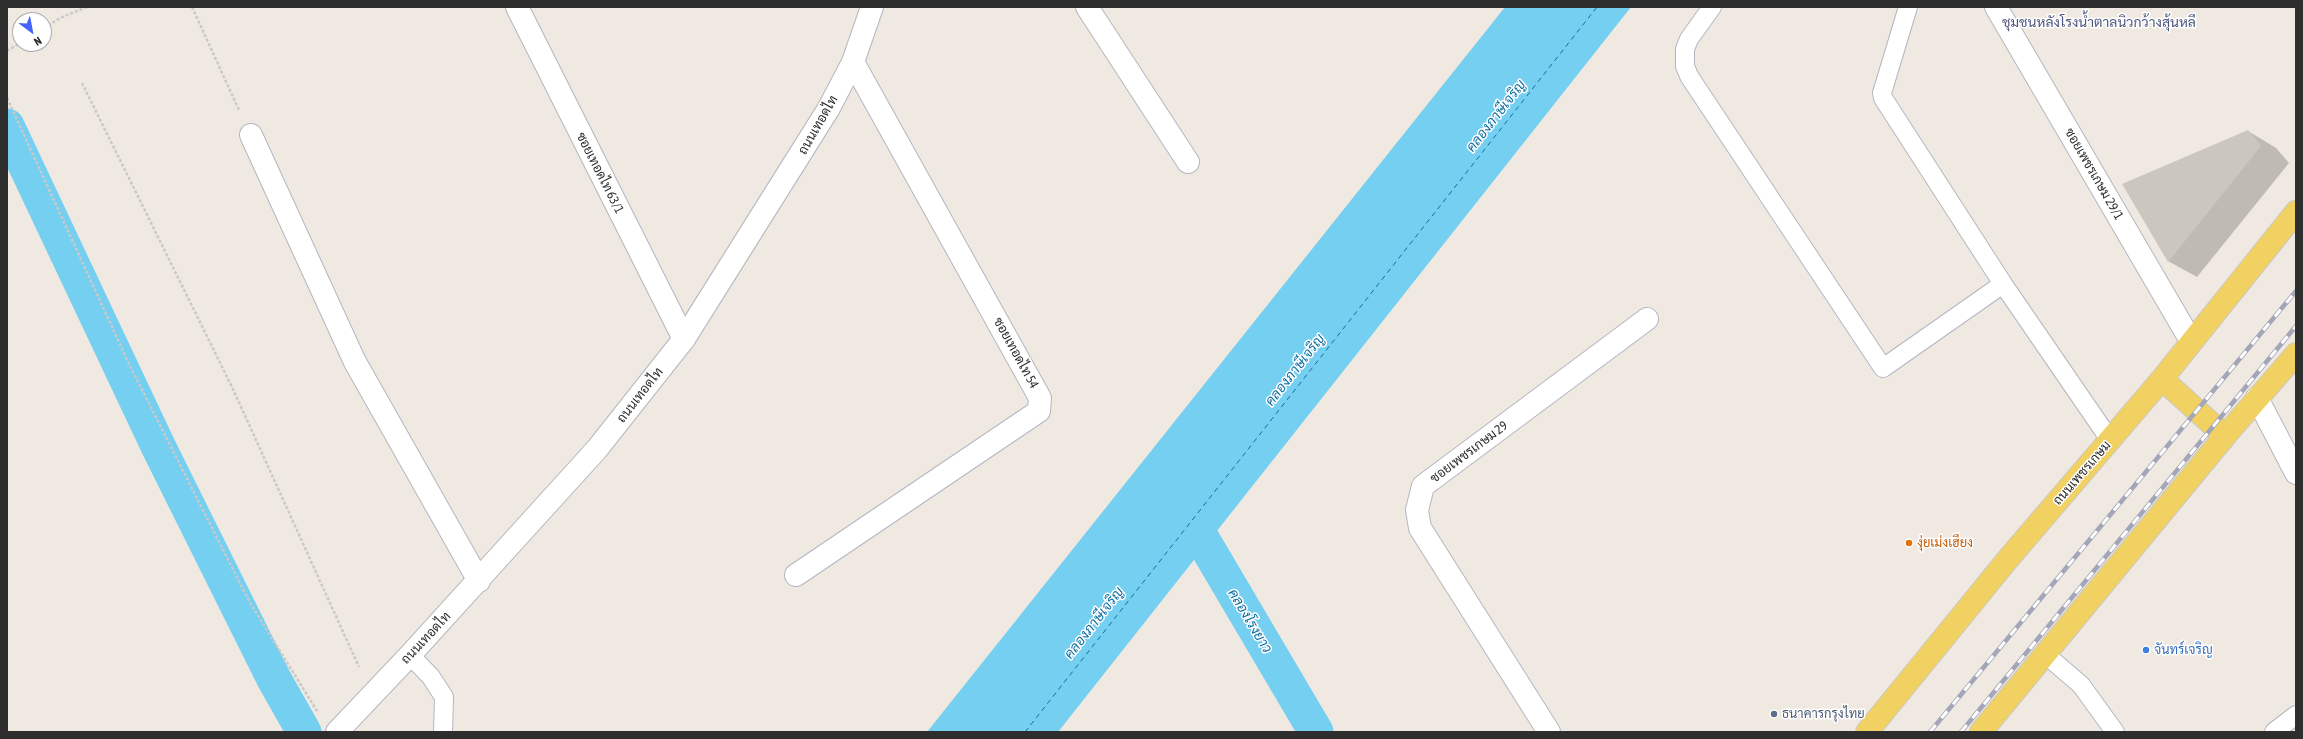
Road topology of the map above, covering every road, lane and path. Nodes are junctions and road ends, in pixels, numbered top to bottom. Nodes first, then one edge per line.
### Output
1 (87, 7) edge
2 (192, 7) edge
3 (516, 7) edge
4 (872, 7) edge
5 (1087, 7) edge
6 (1712, 7) edge
7 (1908, 7) edge
8 (1996, 7) edge
9 (52, 23) edge
10 (852, 62) junction
11 (82, 83) dead end
12 (7, 98) edge
13 (251, 136) joint
14 (1188, 162) dead end
15 (2296, 212) edge
16 (2003, 284) junction
17 (1647, 318) dead end
18 (684, 339) junction
19 (2192, 341) junction
20 (2296, 354) edge
21 (2162, 379) junction
22 (2257, 398) junction
23 (2225, 436) junction
24 (2110, 440) junction
25 (2296, 473) edge
26 (796, 575) dead end
27 (479, 581) junction
28 (2045, 654) junction
29 (410, 655) junction
30 (372, 696) junction
31 (318, 712) dead end
32 (2296, 715) edge
33 (337, 732) edge
34 (443, 732) edge
35 (1549, 732) edge
36 (1867, 732) edge
37 (1981, 732) edge
38 (2115, 732) edge
39 (2274, 732) edge

1 - 9 path
2 - 13 path
3 - 18 street, ซอยเทอดไท 63/1
4 - 10 street, ถนนเทอดไท
5 - 14 street
6 - 16 lane
7 - 16 lane
8 - 19 street, ซอยเพชรเกษม 29/1
10 - 18 street, ถนนเทอดไท
10 - 26 street, ซอยเทอดไท 54
11 - 30 path
12 - 31 path
13 - 27 street
15 - 19 main road, ถนนเพชรเกษม
16 - 24 lane
17 - 35 street, ซอยเพชรเกษม 29
18 - 27 street, ถนนเทอดไท
19 - 21 main road, ถนนเพชรเกษม
20 - 22 main road
21 - 23 main road
21 - 24 main road, ถนนเพชรเกษม
22 - 23 main road
22 - 25 street
23 - 28 main road
24 - 36 main road, ถนนเพชรเกษม
27 - 29 street, ถนนเทอดไท
28 - 37 main road
28 - 38 lane
29 - 30 street, ถนนเทอดไท
29 - 34 lane
30 - 33 street, ถนนเทอดไท
32 - 39 lane

